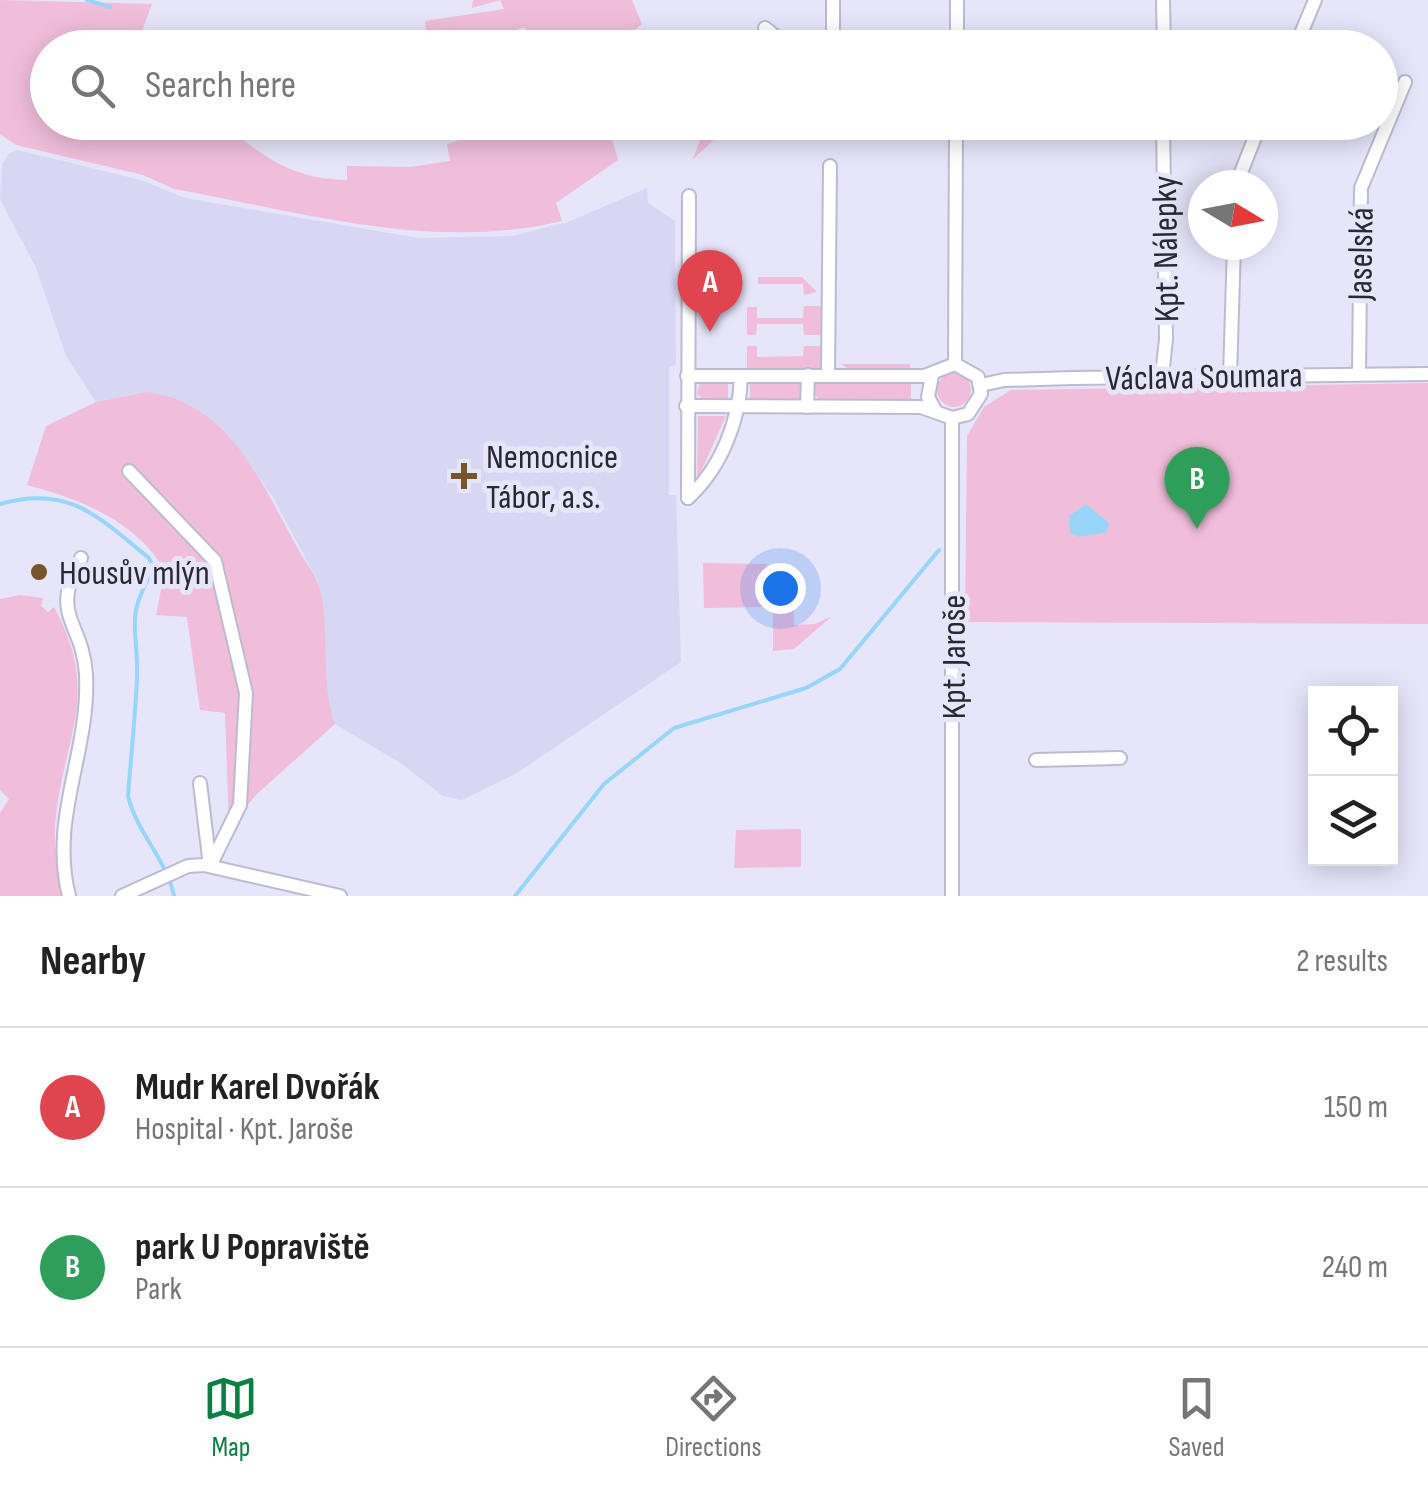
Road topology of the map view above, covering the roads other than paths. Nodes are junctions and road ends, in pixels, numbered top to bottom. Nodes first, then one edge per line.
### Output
1 (834, 0) edge
2 (957, 0) edge
3 (1163, 0) edge
4 (1315, 0) edge
5 (765, 28) dead end
6 (768, 30) edge
7 (833, 30) edge
8 (957, 30) edge
9 (1164, 30) edge
10 (1302, 30) edge
11 (1405, 82) dead end
12 (1398, 99) edge
13 (956, 140) edge
14 (1163, 140) edge
15 (1254, 140) edge
16 (1381, 140) edge
17 (830, 166) dead end
18 (1242, 170) edge
19 (689, 196) dead end
20 (1234, 260) edge
21 (955, 364) junction
22 (1359, 374) junction
23 (1428, 374) edge
24 (828, 375) junction
25 (932, 375) junction
26 (687, 376) junction
27 (741, 376) junction
28 (808, 376) junction
29 (1162, 376) junction
30 (1230, 376) junction
31 (981, 386) junction
32 (686, 406) junction
33 (740, 406) junction
34 (807, 407) junction
35 (935, 410) junction
36 (952, 418) junction
37 (129, 471) dead end
38 (81, 558) dead end
39 (1120, 758) dead end
40 (1036, 760) dead end
41 (200, 782) dead end
42 (210, 866) junction
43 (69, 896) edge
44 (122, 896) edge
45 (340, 896) edge
46 (952, 896) edge

1 - 7 street
2 - 8 street
3 - 9 street
4 - 10 street
5 - 6 street
11 - 12 street, Jaselská
13 - 21 street
14 - 29 street, Kpt. Nálepky
15 - 18 street
16 - 22 street, Jaselská
17 - 24 street
19 - 26 street
20 - 30 street
21 - 25 street
21 - 31 street
22 - 23 street, Václava Soumara
22 - 30 street, Václava Soumara
24 - 25 street
24 - 28 street
25 - 35 street
26 - 27 street
26 - 32 street
27 - 28 street
27 - 33 street
28 - 34 street
29 - 30 street, Václava Soumara
29 - 31 street, Václava Soumara
31 - 36 street
32 - 33 street
32 - 33 street
33 - 34 street
34 - 35 street
35 - 36 street
36 - 46 street, Kpt. Jaroše
37 - 42 street
38 - 43 street
39 - 40 street
41 - 42 street
42 - 44 street
42 - 45 street

